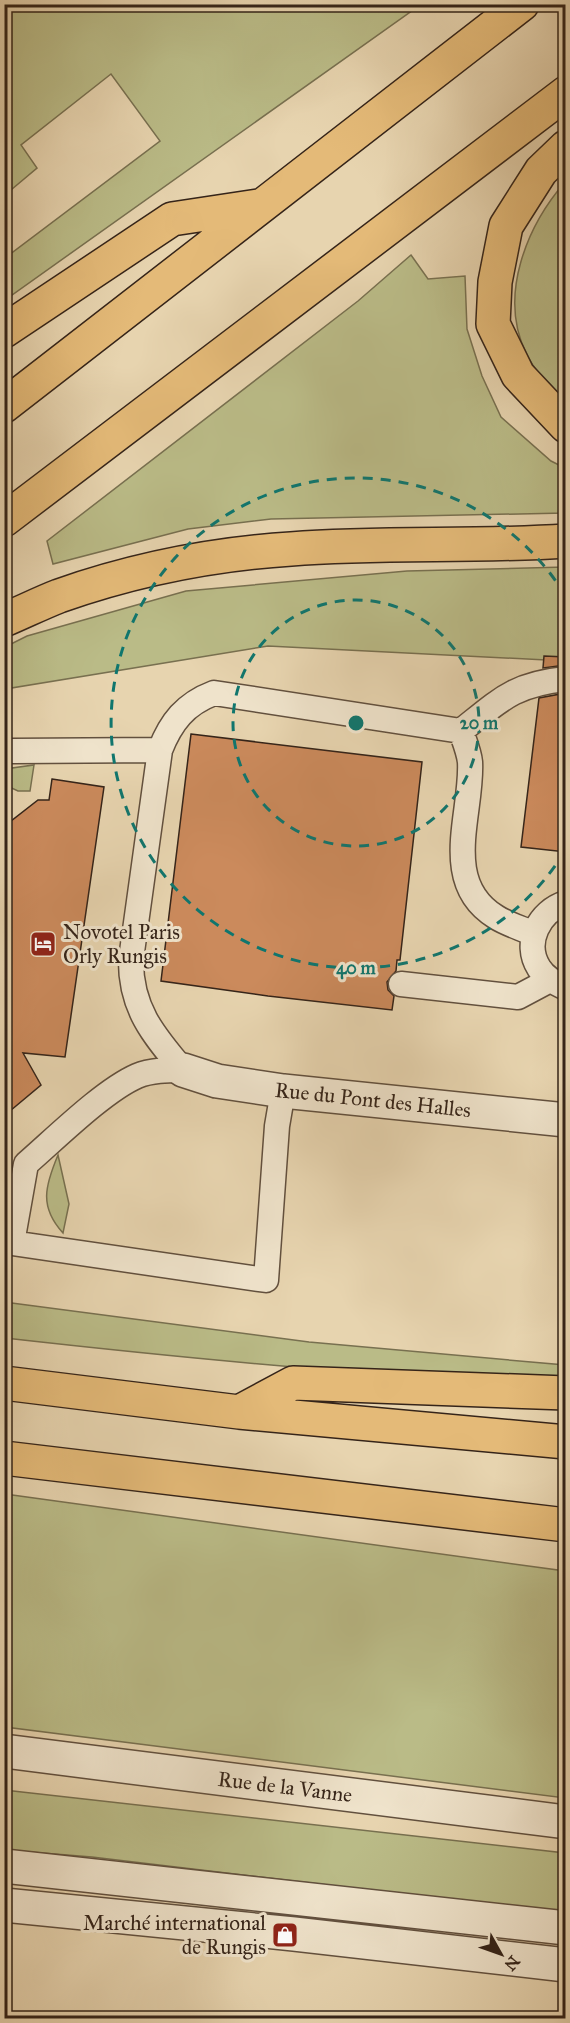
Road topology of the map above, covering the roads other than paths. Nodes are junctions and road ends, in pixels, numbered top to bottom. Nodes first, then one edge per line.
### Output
1 (522, 4) edge
2 (566, 93) edge
3 (566, 147) edge
4 (263, 205) junction
5 (4, 331) edge
6 (4, 406) edge
7 (566, 426) edge
8 (4, 520) edge
9 (566, 541) edge
10 (4, 620) edge
11 (566, 679) edge
12 (460, 731) junction
13 (160, 750) junction
14 (14, 751) dead end
15 (566, 903) edge
16 (534, 934) junction
17 (401, 984) dead end
18 (558, 984) edge
19 (183, 1070) junction
20 (283, 1091) junction
21 (566, 1120) edge
22 (8, 1243) edge
23 (4, 1383) edge
24 (566, 1393) edge
25 (239, 1412) junction
26 (566, 1442) edge
27 (4, 1458) edge
28 (566, 1525) edge
29 (4, 1751) edge
30 (566, 1821) edge
31 (4, 1866) edge
32 (4, 1905) edge
33 (566, 1928) edge
34 (566, 1965) edge

1 - 4 highway
2 - 8 highway
3 - 7 highway
4 - 5 highway
4 - 6 highway
9 - 10 highway
11 - 12 lane
12 - 13 lane
12 - 16 lane
13 - 14 lane
13 - 19 lane
15 - 16 lane
16 - 18 lane
17 - 18 lane
19 - 20 street, Rue du Pont des Halles
19 - 22 lane
20 - 21 street, Rue du Pont des Halles
20 - 22 lane
23 - 25 highway
24 - 25 highway
25 - 26 highway
27 - 28 highway
29 - 30 street, Rue de la Vanne
31 - 33 street
32 - 34 street

